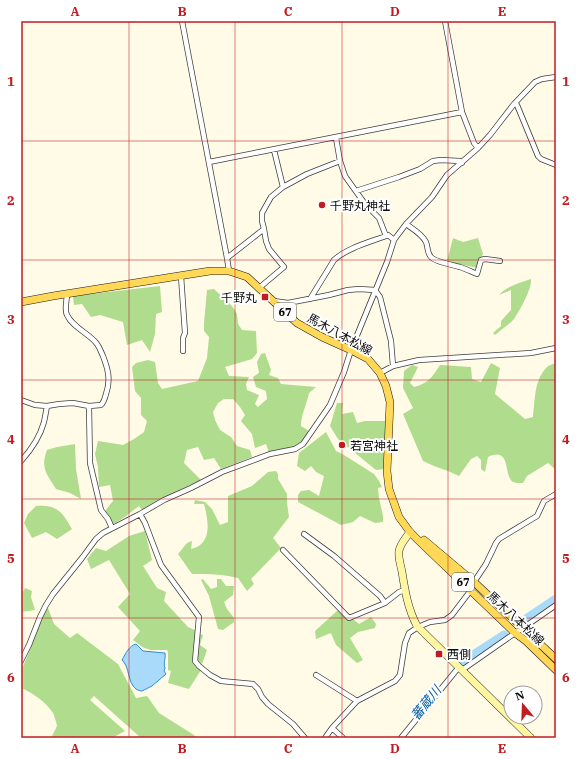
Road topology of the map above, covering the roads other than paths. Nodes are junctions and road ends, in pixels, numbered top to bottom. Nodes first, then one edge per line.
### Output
1 (182, 21) edge
2 (445, 21) edge
3 (556, 77) edge
4 (515, 103) junction
5 (462, 112) junction
6 (336, 138) junction
7 (478, 148) junction
8 (274, 150) junction
9 (340, 161) junction
10 (209, 162) junction
11 (462, 163) junction
12 (556, 165) edge
13 (283, 187) junction
14 (356, 191) junction
15 (406, 224) junction
16 (264, 229) junction
17 (386, 236) junction
18 (394, 240) junction
19 (227, 258) junction
20 (500, 261) dead end
21 (229, 271) junction
22 (181, 276) junction
23 (259, 288) junction
24 (375, 290) junction
25 (66, 294) junction
26 (310, 298) junction
27 (273, 301) junction
28 (21, 302) edge
29 (556, 348) edge
30 (351, 350) junction
31 (183, 351) dead end
32 (393, 366) junction
33 (380, 373) junction
34 (21, 400) edge
35 (47, 406) junction
36 (88, 406) junction
37 (21, 461) edge
38 (556, 494) edge
39 (140, 514) junction
40 (112, 528) junction
41 (410, 532) junction
42 (304, 534) dead end
43 (283, 550) dead end
44 (474, 582) junction
45 (405, 590) junction
46 (471, 590) junction
47 (385, 603) junction
48 (556, 606) edge
49 (418, 627) junction
50 (523, 628) junction
51 (515, 633) junction
52 (556, 659) edge
53 (21, 661) edge
54 (461, 669) junction
55 (556, 670) edge
56 (316, 675) dead end
57 (357, 701) junction
58 (332, 728) junction
59 (304, 738) edge
60 (325, 738) edge
61 (343, 738) edge
62 (401, 738) edge
63 (531, 738) edge

1 - 10 street
2 - 5 street
3 - 4 street
4 - 7 street
4 - 12 street
5 - 6 street
5 - 7 street
6 - 8 street
6 - 9 street
7 - 11 street
8 - 10 street
8 - 13 street
9 - 13 street
9 - 14 street
10 - 19 street
11 - 14 street
11 - 15 street
13 - 16 street
14 - 17 street
15 - 18 street
15 - 20 street
16 - 19 street
16 - 23 street
17 - 18 street
17 - 26 street
18 - 24 street
19 - 21 street
21 - 22 main road, 馬木八本松線 / 67
21 - 23 main road, 馬木八本松線 / 67
22 - 25 main road, 馬木八本松線 / 67
22 - 31 street
23 - 27 main road, 馬木八本松線 / 67
24 - 26 street
24 - 30 street
24 - 32 street
25 - 28 main road, 馬木八本松線 / 67
25 - 36 street
26 - 27 street
27 - 30 main road, 馬木八本松線 / 67
29 - 32 street
30 - 33 main road, 馬木八本松線 / 67
30 - 39 street
32 - 33 street
33 - 41 main road, 馬木八本松線 / 67
34 - 35 street
35 - 36 street
35 - 37 street
36 - 40 street
38 - 44 street
39 - 40 street
39 - 59 street
40 - 53 street
41 - 44 main road, 馬木八本松線 / 67
41 - 45 street
41 - 46 main road, 馬木八本松線 / 67
42 - 47 street
43 - 47 street
44 - 50 main road, 馬木八本松線 / 67
45 - 47 street
45 - 49 street
46 - 49 street
46 - 51 main road, 馬木八本松線 / 67
48 - 50 street
49 - 54 street
49 - 57 street
50 - 51 street
50 - 52 main road, 馬木八本松線 / 67
51 - 54 street
51 - 55 main road, 馬木八本松線 / 67
54 - 62 street
54 - 63 street
56 - 57 street
57 - 58 street
58 - 60 street
58 - 61 street

